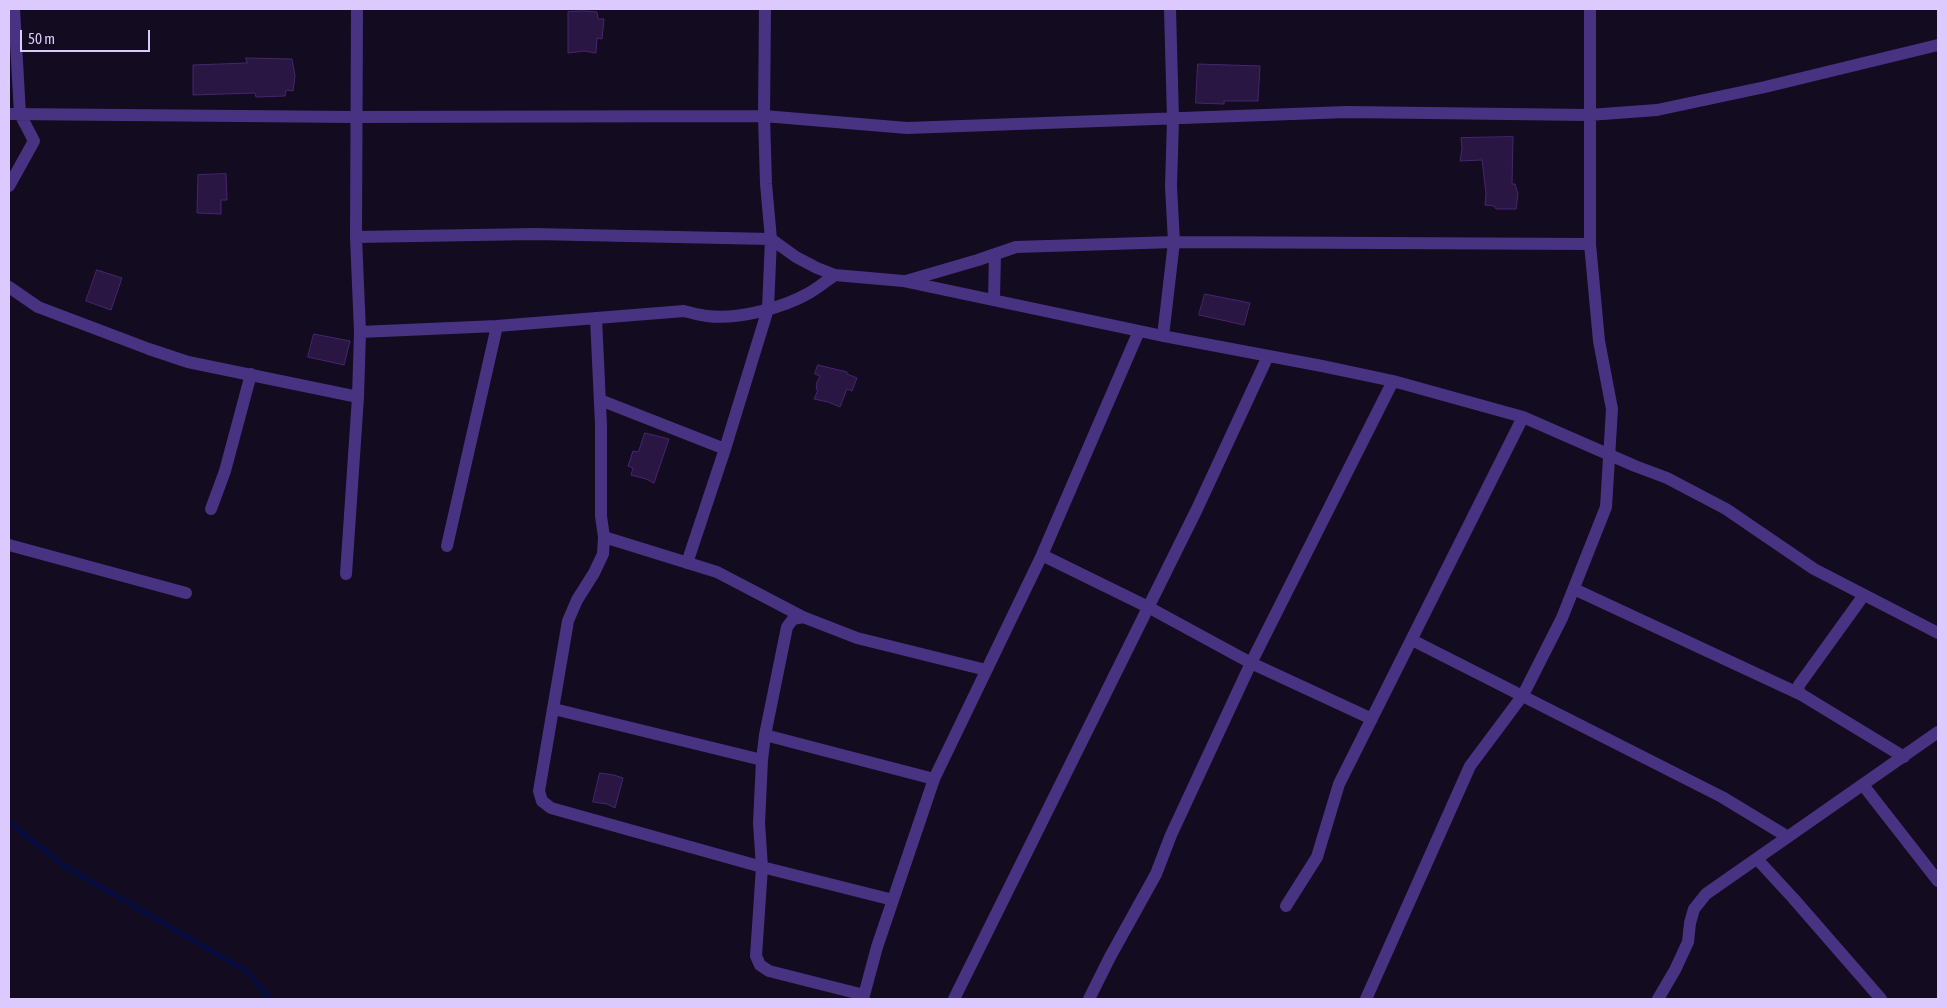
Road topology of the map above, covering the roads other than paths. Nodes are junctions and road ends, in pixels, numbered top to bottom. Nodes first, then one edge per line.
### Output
1 (14, 9) edge
2 (357, 9) edge
3 (765, 9) edge
4 (1170, 9) edge
5 (1590, 9) edge
6 (1938, 45) edge
7 (14, 114) edge
8 (1589, 115) junction
9 (764, 116) junction
10 (355, 117) junction
11 (1173, 119) junction
12 (9, 186) edge
13 (356, 237) junction
14 (771, 239) junction
15 (1174, 242) junction
16 (1590, 244) junction
17 (995, 254) junction
18 (835, 275) junction
19 (904, 281) junction
20 (9, 287) edge
21 (994, 299) junction
22 (768, 308) junction
23 (596, 318) junction
24 (497, 326) junction
25 (1139, 330) junction
26 (360, 332) junction
27 (1163, 336) junction
28 (1268, 356) junction
29 (251, 374) junction
30 (1393, 381) junction
31 (358, 397) junction
32 (600, 400) junction
33 (1523, 416) junction
34 (725, 449) junction
35 (1609, 454) junction
36 (211, 509) dead end
37 (604, 537) junction
38 (9, 545) edge
39 (447, 546) dead end
40 (1042, 555) junction
41 (687, 563) junction
42 (346, 574) dead end
43 (1574, 588) junction
44 (186, 593) dead end
45 (1864, 595) junction
46 (1148, 606) junction
47 (803, 617) junction
48 (1938, 633) edge
49 (1412, 640) junction
50 (1252, 663) junction
51 (986, 670) junction
52 (1802, 694) junction
53 (1523, 695) junction
54 (554, 709) junction
55 (1372, 719) junction
56 (1938, 732) edge
57 (765, 735) junction
58 (1904, 757) junction
59 (762, 760) junction
60 (934, 779) junction
61 (1863, 785) junction
62 (1788, 837) junction
63 (1757, 859) junction
64 (762, 867) junction
65 (1938, 881) edge
66 (894, 900) junction
67 (1286, 906) dead end
68 (864, 997) edge
69 (954, 999) edge
70 (1089, 999) edge
71 (1366, 999) edge
72 (1658, 999) edge
73 (1881, 999) edge

1 - 7 street
2 - 10 street
3 - 9 street
4 - 11 street
5 - 8 street
6 - 8 street
7 - 10 street
7 - 12 street
8 - 11 street
8 - 16 street
9 - 10 street
9 - 11 street
9 - 14 street
10 - 13 street
11 - 15 street
13 - 14 street
13 - 26 street
14 - 18 street
14 - 22 street
15 - 16 street
15 - 17 street
15 - 27 street
16 - 35 street
17 - 19 street
17 - 21 street
18 - 19 street
18 - 22 street
19 - 21 street
20 - 29 street
21 - 25 street
22 - 23 street
22 - 34 street
23 - 24 street
23 - 32 street
24 - 26 street
24 - 39 street
25 - 27 street
25 - 40 street
26 - 31 street
27 - 28 street
28 - 30 street
28 - 46 street
29 - 31 street
29 - 36 street
30 - 33 street
30 - 50 street
31 - 42 street
32 - 34 street
32 - 37 street
33 - 35 street
33 - 49 street
34 - 41 street
35 - 43 street
35 - 45 street
37 - 41 street
37 - 54 street
38 - 44 street
40 - 46 street
40 - 51 street
41 - 47 street
43 - 52 street
43 - 53 street
45 - 48 street
45 - 52 street
46 - 50 street
46 - 69 street
47 - 51 street
47 - 57 street
49 - 53 street
49 - 55 street
50 - 55 street
50 - 70 street
51 - 60 street
52 - 58 street
53 - 62 street
53 - 71 street
54 - 59 street
54 - 64 street
55 - 67 street
56 - 58 street
57 - 59 street
57 - 60 street
58 - 61 street
59 - 64 street
60 - 66 street
61 - 62 street
61 - 65 street
62 - 63 street
63 - 72 street
63 - 73 street
64 - 66 street
64 - 68 street
66 - 68 street

